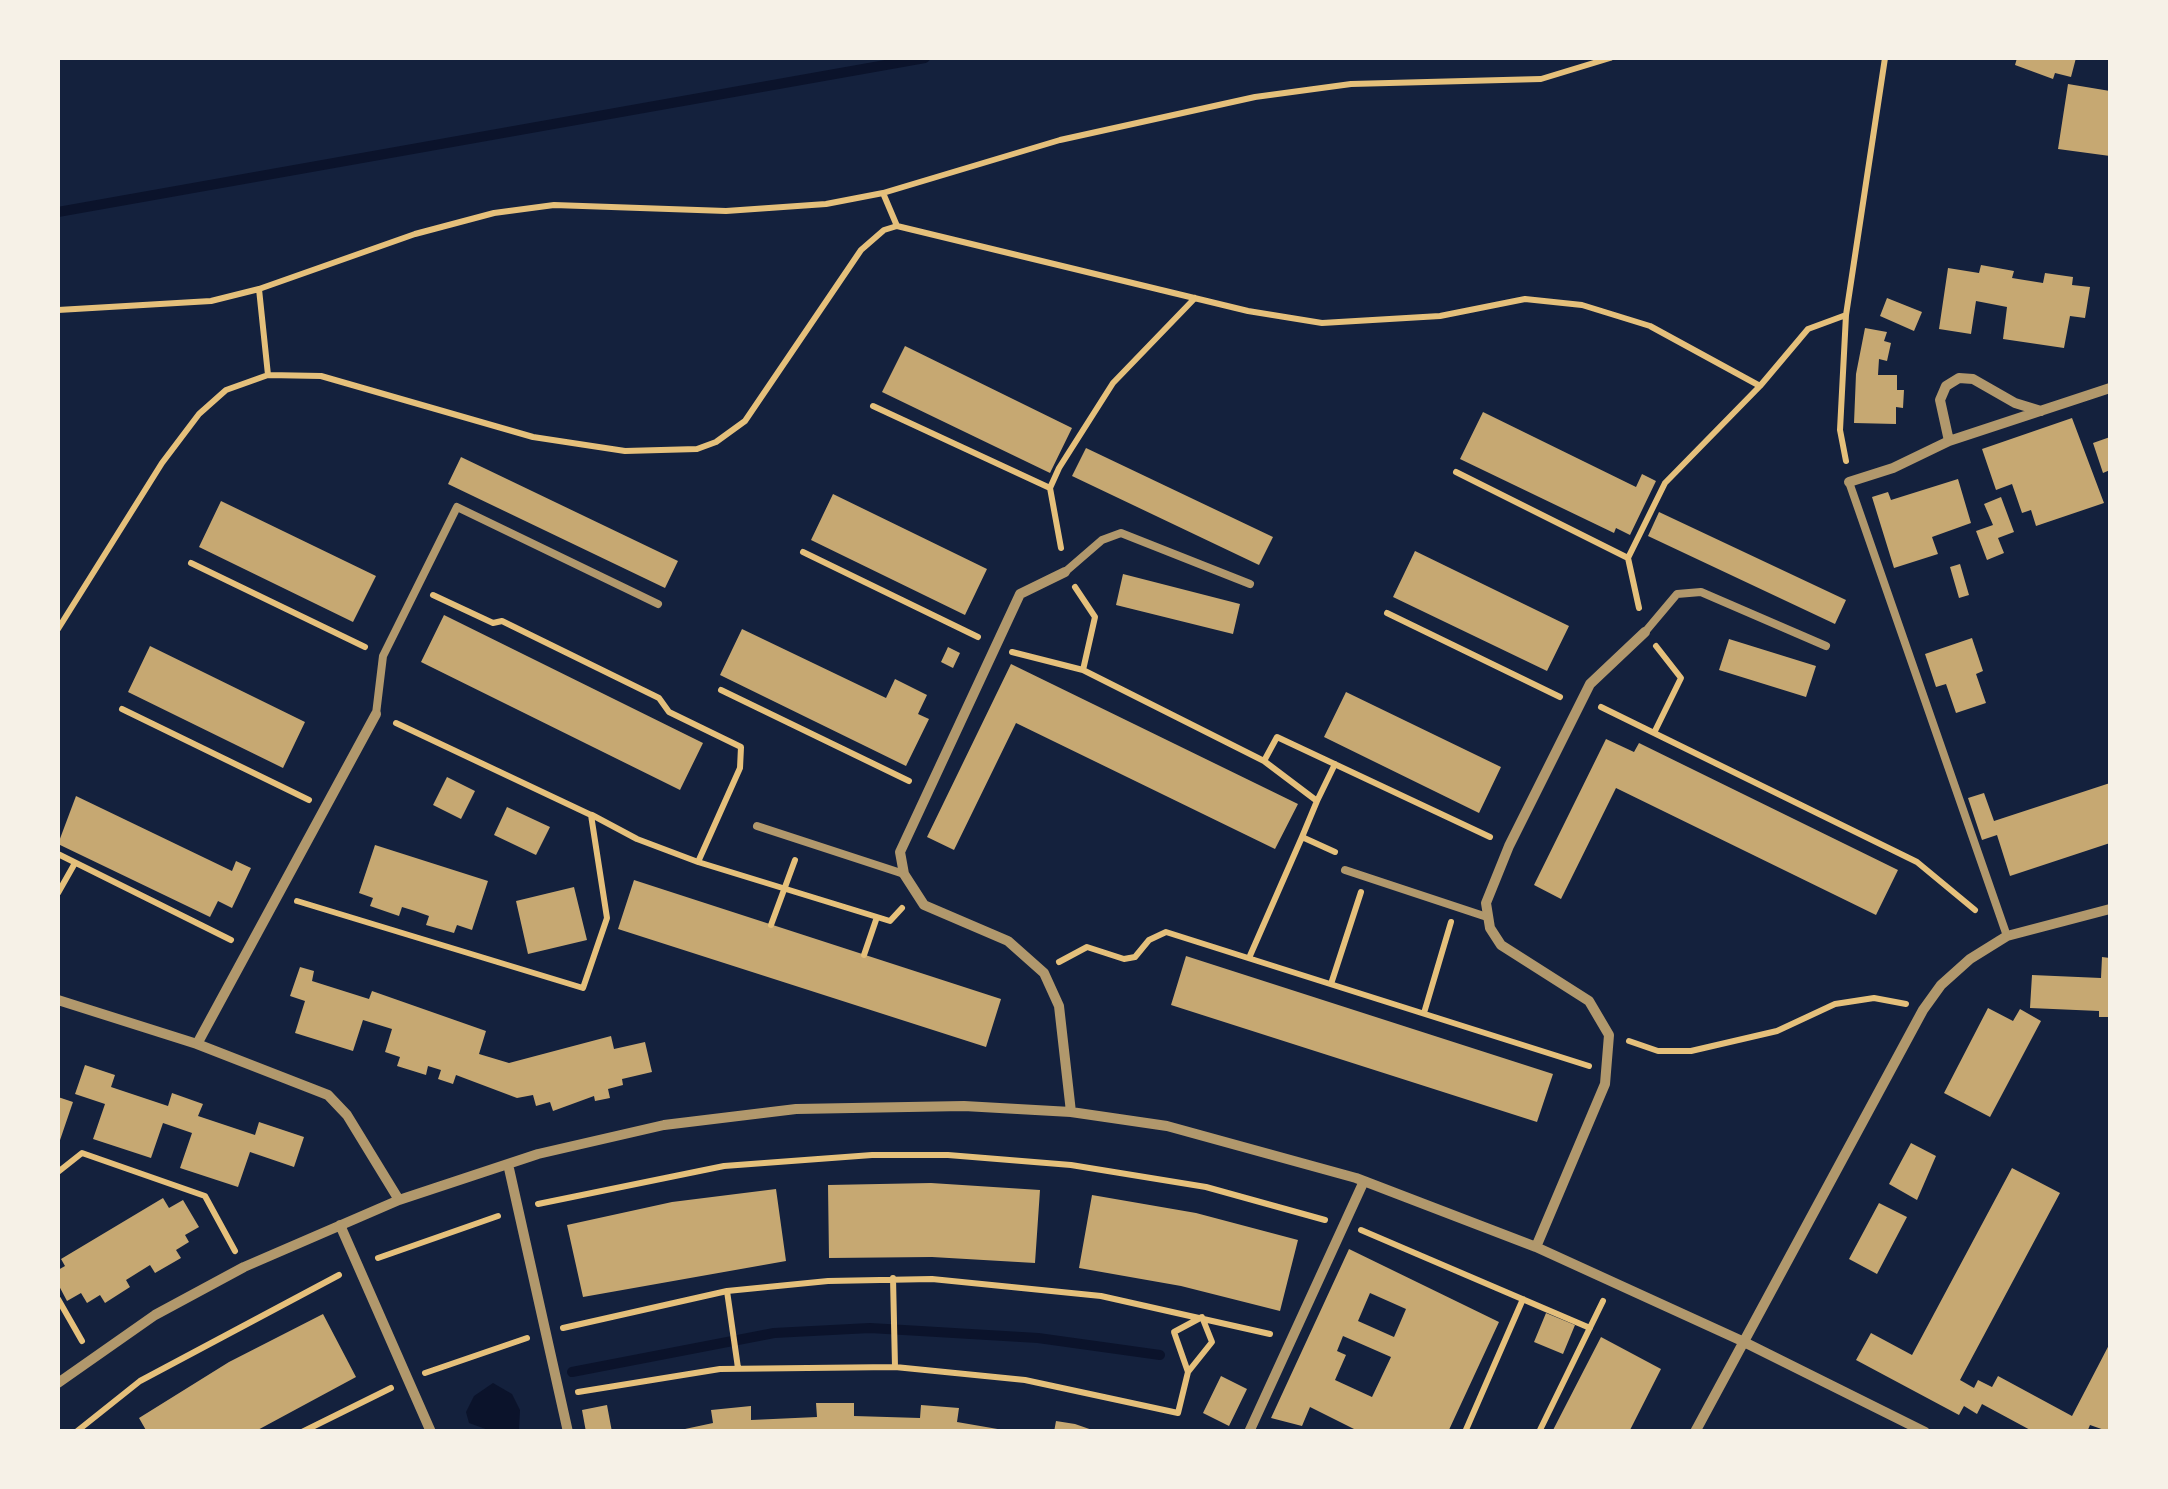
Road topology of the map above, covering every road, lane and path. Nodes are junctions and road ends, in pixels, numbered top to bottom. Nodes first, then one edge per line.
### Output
1 (1610, 58) edge
2 (1885, 58) edge
3 (884, 193) junction
4 (897, 226) junction
5 (259, 290) junction
6 (1196, 297) junction
7 (58, 310) edge
8 (1846, 315) junction
9 (268, 374) junction
10 (1760, 386) junction
11 (2110, 388) edge
12 (873, 406) dead end
13 (2043, 411) junction
14 (1949, 441) junction
15 (1456, 472) dead end
16 (1849, 482) junction
17 (1050, 488) junction
18 (803, 552) dead end
19 (1628, 558) junction
20 (191, 563) dead end
21 (1065, 572) junction
22 (1250, 584) dead end
23 (417, 587) junction
24 (658, 604) dead end
25 (1388, 613) dead end
26 (58, 630) edge
27 (1644, 632) junction
28 (995, 645) junction
29 (1826, 646) dead end
30 (383, 656) junction
31 (1084, 670) junction
32 (721, 690) dead end
33 (1581, 702) junction
34 (122, 709) dead end
35 (376, 714) junction
36 (1654, 733) junction
37 (1264, 761) junction
38 (1335, 764) junction
39 (926, 790) junction
40 (1317, 801) junction
41 (326, 808) junction
42 (591, 815) junction
43 (757, 826) dead end
44 (1302, 836) junction
45 (801, 840) junction
46 (1509, 846) junction
47 (58, 854) edge
48 (698, 862) junction
49 (75, 863) junction
50 (1345, 870) joint
51 (904, 874) junction
52 (1366, 877) junction
53 (786, 889) junction
54 (58, 893) edge
55 (915, 894) junction
56 (278, 895) junction
57 (1456, 906) junction
58 (2110, 909) edge
59 (1487, 917) junction
60 (877, 918) junction
61 (772, 925) dead end
62 (2007, 936) junction
63 (249, 949) junction
64 (864, 954) dead end
65 (1249, 958) junction
66 (1044, 973) junction
67 (1331, 984) junction
68 (58, 1000) edge
69 (1923, 1010) junction
70 (1424, 1013) junction
71 (1609, 1034) junction
72 (196, 1044) junction
73 (1610, 1064) junction
74 (1071, 1112) junction
75 (508, 1164) junction
76 (58, 1172) edge
77 (1364, 1181) junction
78 (398, 1200) junction
79 (517, 1209) junction
80 (340, 1225) junction
81 (1347, 1226) junction
82 (1536, 1247) junction
83 (358, 1266) junction
84 (244, 1267) junction
85 (893, 1278) junction
86 (1613, 1282) junction
87 (728, 1291) junction
88 (58, 1299) edge
89 (1524, 1299) junction
90 (1202, 1316) junction
91 (1590, 1328) junction
92 (547, 1333) junction
93 (1292, 1340) junction
94 (1742, 1341) junction
95 (92, 1357) junction
96 (894, 1367) junction
97 (738, 1368) junction
98 (1188, 1372) junction
99 (58, 1383) edge
100 (562, 1396) junction
101 (76, 1432) edge
102 (431, 1432) edge
103 (568, 1432) edge
104 (1249, 1432) edge
105 (1464, 1432) edge
106 (1539, 1432) edge
107 (1695, 1432) edge
108 (1926, 1432) edge

1 - 3 path
2 - 8 path
3 - 4 path
3 - 5 path
4 - 6 path
4 - 9 path
5 - 7 path
5 - 9 path
6 - 10 path
6 - 17 path
8 - 10 path
8 - 16 path
9 - 26 path
10 - 19 path
11 - 13 street
12 - 17 path
13 - 14 street
13 - 14 street
14 - 16 street
15 - 19 path
16 - 62 lane
17 - 21 path
18 - 28 path
19 - 27 path
20 - 30 path
21 - 22 lane
21 - 28 street
21 - 31 path
23 - 24 lane
23 - 30 lane
23 - 48 path
25 - 33 path
27 - 29 lane
27 - 33 street
27 - 36 path
28 - 31 path
28 - 39 street
30 - 35 lane
31 - 37 path
32 - 39 path
33 - 36 path
33 - 46 street
34 - 41 path
35 - 41 street
35 - 42 path
36 - 62 path
37 - 38 path
37 - 40 path
38 - 40 path
38 - 46 path
39 - 51 street
40 - 44 path
41 - 56 street
42 - 48 path
42 - 56 path
43 - 45 lane
44 - 50 path
44 - 65 path
45 - 51 lane
45 - 53 path
46 - 59 street
47 - 49 path
48 - 53 path
49 - 54 path
49 - 63 path
50 - 52 lane
51 - 55 street
52 - 57 lane
52 - 67 path
53 - 60 path
53 - 61 path
55 - 60 path
55 - 66 street
56 - 63 street
57 - 59 lane
57 - 70 path
58 - 62 street
59 - 71 street
60 - 64 path
62 - 69 street
63 - 72 street
65 - 66 path
65 - 67 path
66 - 74 street
67 - 70 path
68 - 72 street
69 - 71 path
69 - 94 street
70 - 73 path
71 - 73 street
72 - 78 street
73 - 82 street
74 - 75 street
74 - 77 street
75 - 78 street
75 - 79 street
76 - 84 path
77 - 81 street
77 - 82 street
78 - 80 street
79 - 81 path
79 - 83 path
79 - 92 street
80 - 83 street
80 - 84 street
81 - 89 path
81 - 93 street
82 - 86 street
83 - 101 path
83 - 102 street
84 - 95 street
85 - 87 path
85 - 90 path
85 - 96 path
86 - 91 path
86 - 94 street
87 - 92 path
87 - 97 path
88 - 95 path
89 - 91 path
89 - 105 path
90 - 93 path
90 - 98 path
90 - 98 path
91 - 106 path
92 - 100 street
93 - 104 street
94 - 107 street
94 - 108 street
95 - 99 street
96 - 97 path
96 - 98 path
97 - 100 path
100 - 103 street

